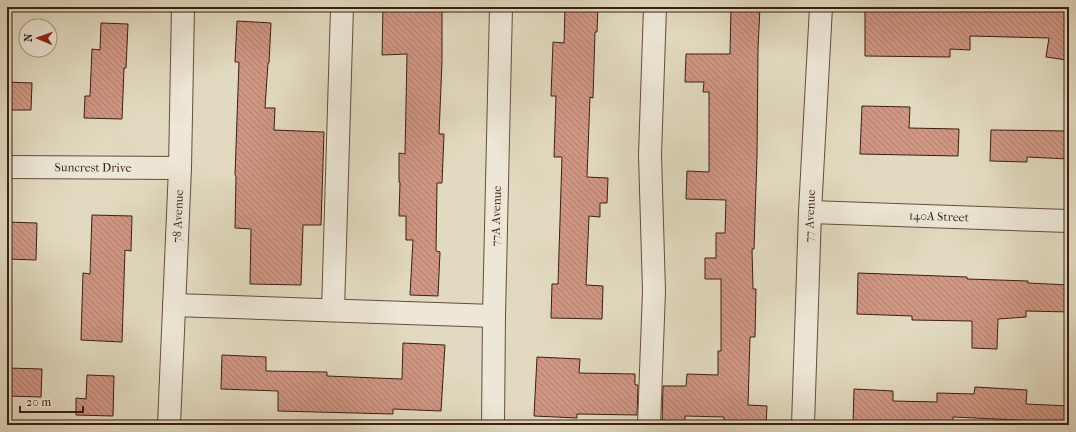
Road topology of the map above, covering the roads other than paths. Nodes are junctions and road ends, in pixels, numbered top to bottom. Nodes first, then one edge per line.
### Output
1 (183, 7) edge
2 (342, 7) edge
3 (501, 7) edge
4 (655, 7) edge
5 (821, 7) edge
6 (7, 167) edge
7 (180, 168) junction
8 (810, 212) junction
9 (1069, 221) edge
10 (174, 305) junction
11 (333, 310) junction
12 (494, 316) junction
13 (169, 425) edge
14 (494, 425) edge
15 (649, 425) edge
16 (803, 425) edge

1 - 7 street, 78 Avenue
2 - 11 street
3 - 12 street, 77A Avenue
4 - 15 street
5 - 8 street, 77 Avenue
6 - 7 street, Suncrest Drive
7 - 10 street, 78 Avenue
8 - 9 street, 140A Street
8 - 16 street, 77 Avenue
10 - 11 street
10 - 13 street, 78 Avenue
11 - 12 street
12 - 14 street, 77A Avenue

